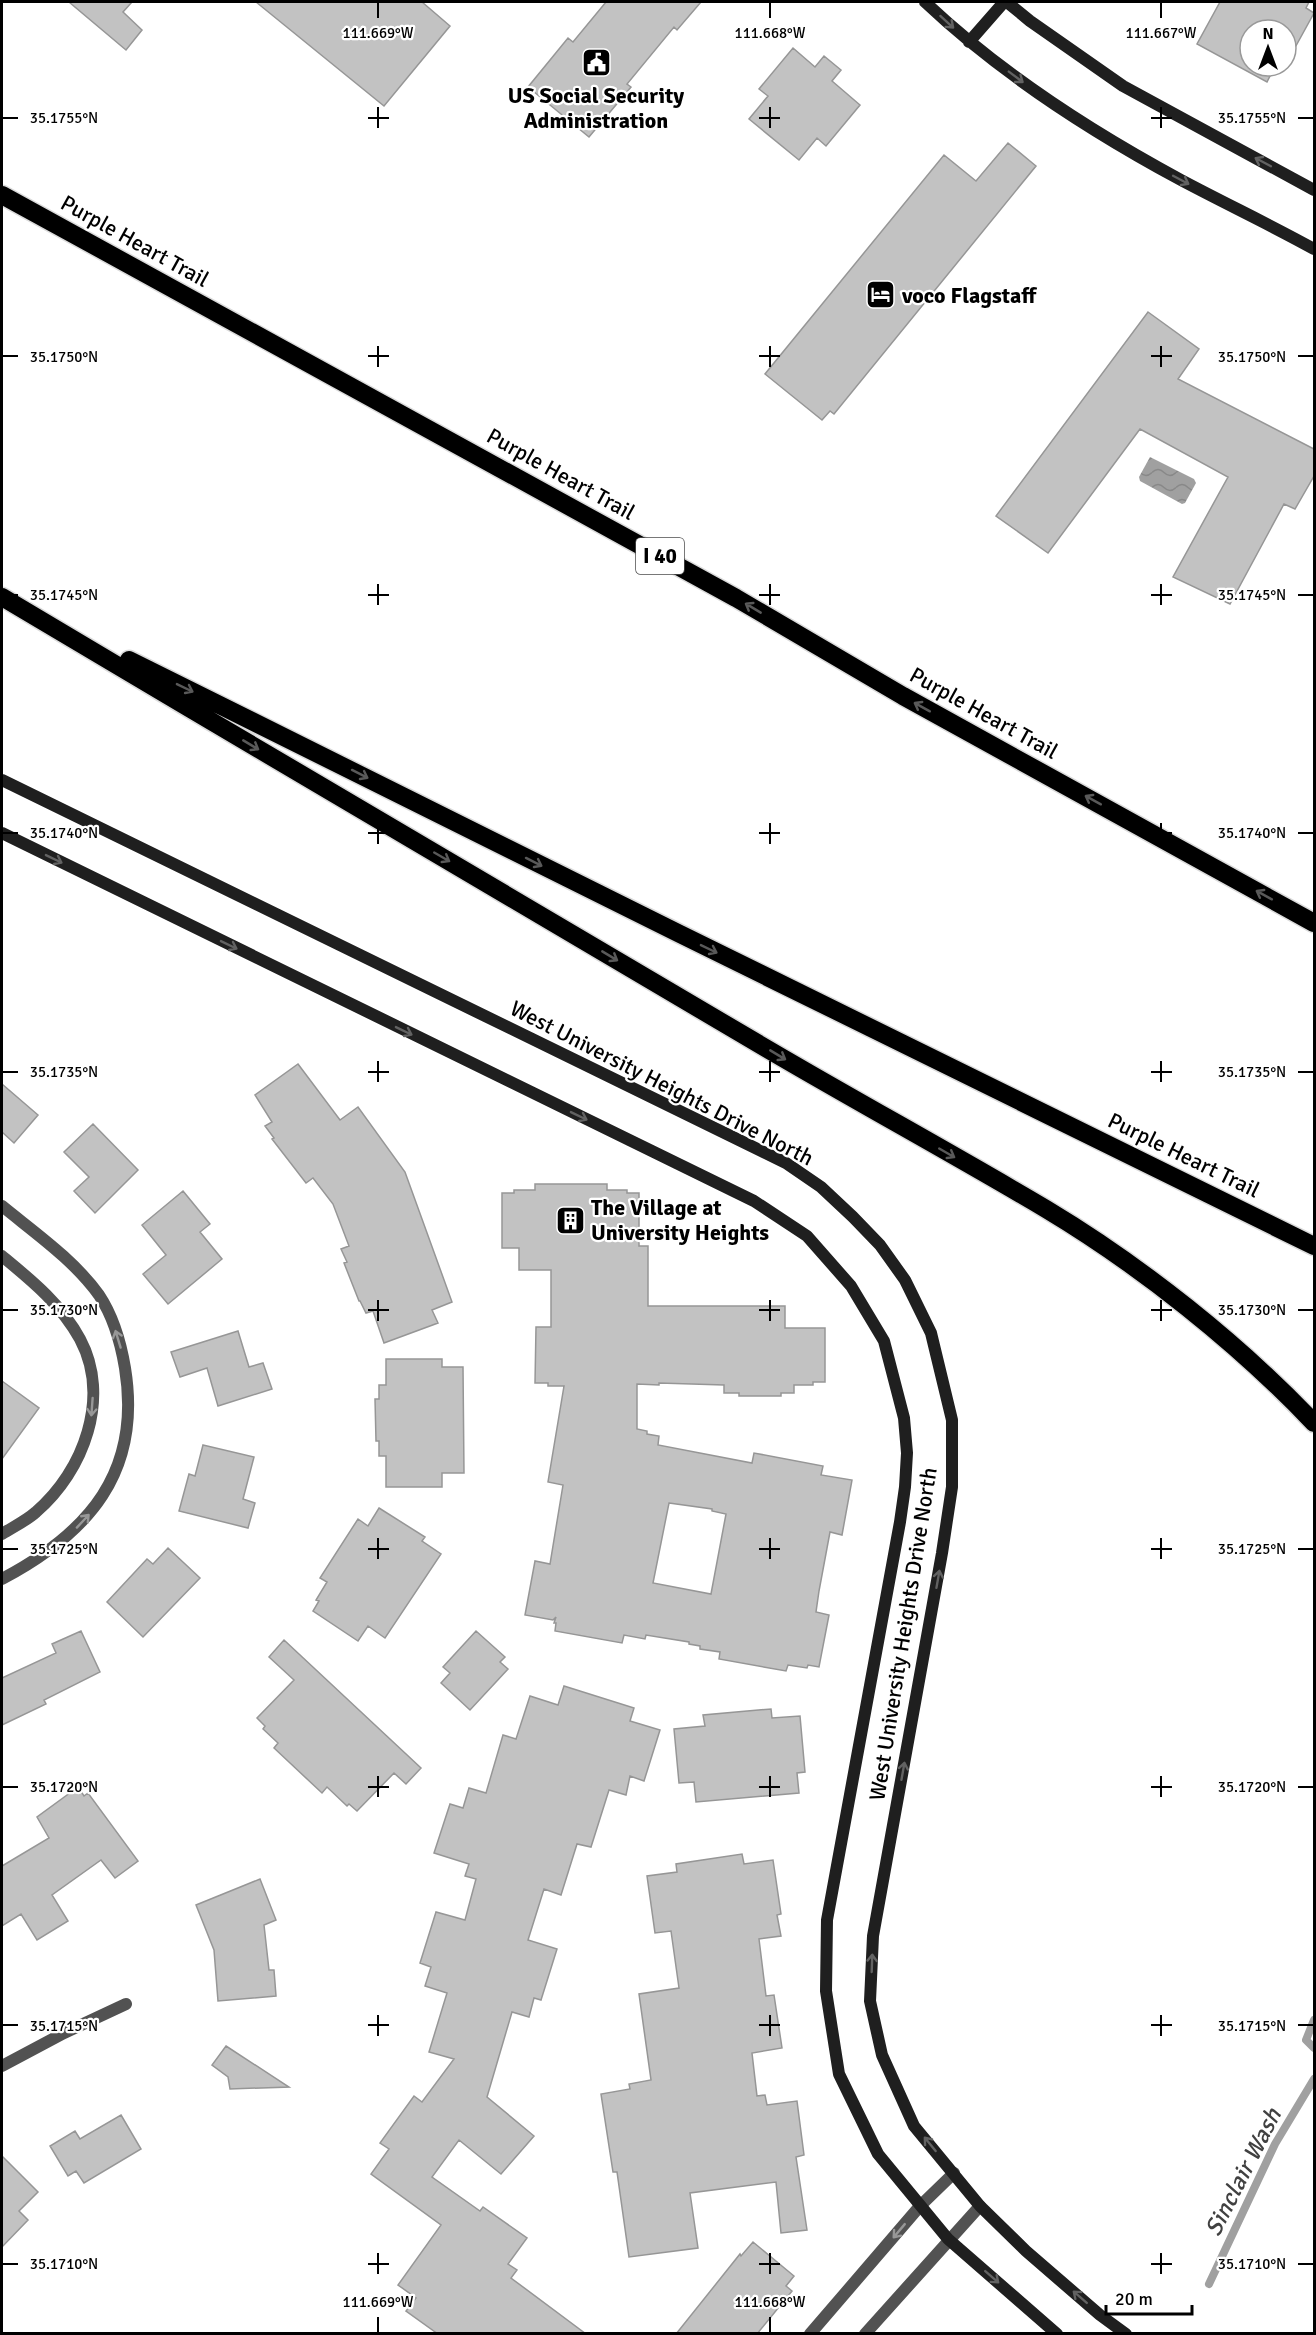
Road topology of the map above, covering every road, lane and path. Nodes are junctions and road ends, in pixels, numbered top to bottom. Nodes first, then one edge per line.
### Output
1 (925, 2) edge
2 (1005, 2) edge
3 (969, 42) junction
4 (1314, 190) edge
5 (2, 195) edge
6 (1314, 249) edge
7 (2, 596) edge
8 (2, 780) edge
9 (2, 833) edge
10 (1314, 923) edge
11 (2, 1206) edge
12 (1314, 1246) edge
13 (2, 1256) edge
14 (1314, 1423) edge
15 (2, 1534) edge
16 (2, 1579) edge
17 (126, 2004) dead end
18 (2, 2066) edge
19 (954, 2173) junction
20 (920, 2206) junction
21 (980, 2206) junction
22 (948, 2240) junction
23 (810, 2334) edge
24 (866, 2334) edge
25 (1057, 2334) edge
26 (1126, 2334) edge

1 -> 3 street
2 - 3 street
4 -> 2 street
3 -> 6 street
10 -> 5 highway, Purple Heart Trail / I 40
7 -> 12 highway, Purple Heart Trail
7 -> 14 highway
19 -> 8 street, West University Heights Drive North
9 -> 20 street, West University Heights Drive North
16 -> 11 street
13 -> 15 street
17 - 18 street
19 - 20 street
19 - 21 street, West University Heights Drive North
20 - 22 street, West University Heights Drive North
20 -> 23 street
21 - 22 street
26 -> 21 street, West University Heights Drive North
22 - 24 street
22 -> 25 street, West University Heights Drive North

